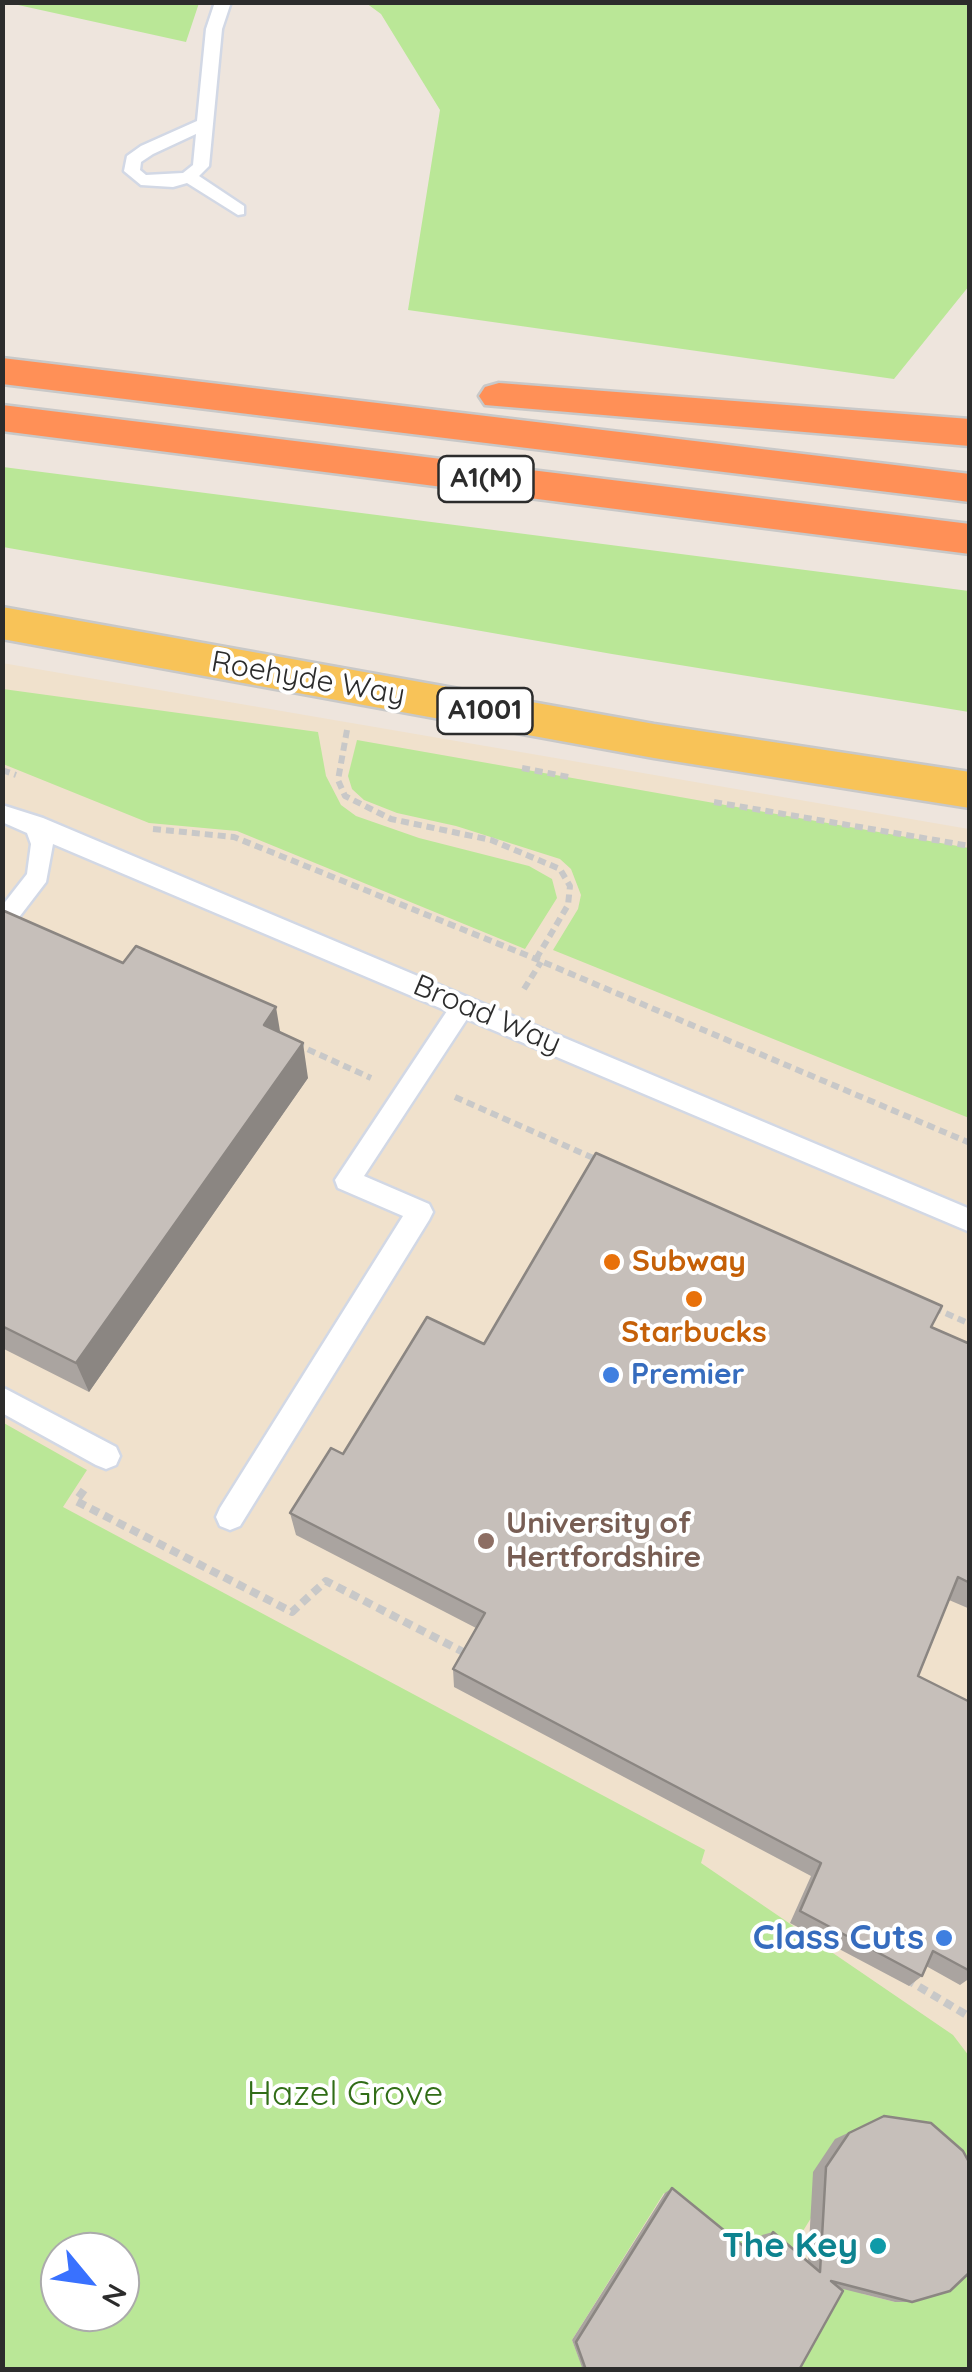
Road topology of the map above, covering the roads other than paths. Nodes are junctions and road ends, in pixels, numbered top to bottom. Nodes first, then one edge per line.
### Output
1 (223, 2) edge
2 (204, 124) junction
3 (190, 176) junction
4 (238, 210) dead end
5 (2, 371) edge
6 (96, 382) junction
7 (2, 418) edge
8 (970, 432) edge
9 (970, 488) edge
10 (970, 539) edge
11 (2, 623) edge
12 (970, 790) edge
13 (2, 813) edge
14 (36, 824) junction
15 (2, 924) edge
16 (464, 1004) junction
17 (970, 1221) edge
18 (2, 1399) edge
19 (106, 1456) road end
20 (230, 1517) dead end

1 - 2 lane
2 - 3 lane
2 - 3 lane
3 - 4 lane
5 - 6 highway, A1(M)
6 - 8 highway
6 - 9 highway, A1(M)
7 - 10 highway, A1(M)
11 - 12 main road, Roehyde Way / A1001
13 - 14 lane, Broad Way
14 - 15 lane
14 - 16 lane, Broad Way
16 - 17 lane, Broad Way
16 - 20 lane
18 - 19 lane

